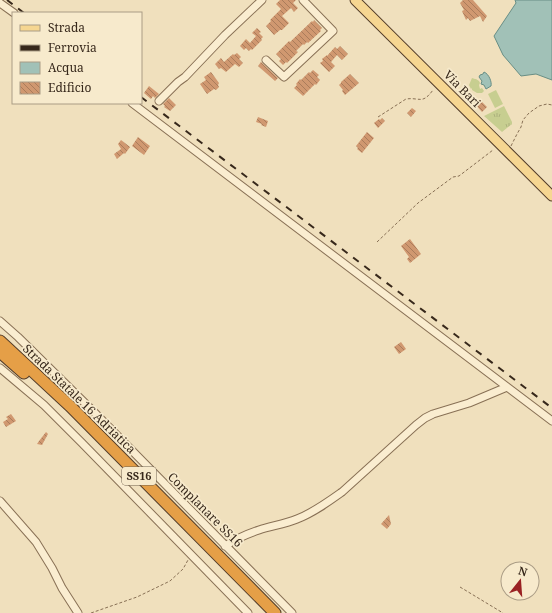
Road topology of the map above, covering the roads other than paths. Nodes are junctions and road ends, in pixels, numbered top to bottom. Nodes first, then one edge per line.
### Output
1 (262, 0) edge
2 (303, 0) edge
3 (355, 0) edge
4 (0, 3) edge
5 (13, 12) edge
6 (266, 60) dead end
7 (159, 101) dead end
8 (133, 104) edge
9 (552, 196) edge
10 (0, 321) edge
11 (0, 341) edge
12 (0, 352) edge
13 (0, 368) edge
14 (507, 387) junction
15 (552, 421) edge
16 (0, 501) edge
17 (225, 546) junction
18 (78, 613) edge
19 (248, 613) edge
20 (264, 613) edge
21 (275, 613) edge
22 (292, 613) edge

1 - 7 street
2 - 6 street
3 - 9 main road, Via Bari
4 - 5 street
8 - 14 street
10 - 17 street, Complanare SS16
11 - 21 highway, Strada Statale 16 Adriatica / SS16
12 - 20 highway, Strada Statale 16 Adriatica / SS16
13 - 19 street
14 - 15 street
14 - 17 street
16 - 18 street
17 - 22 street, Complanare SS16

